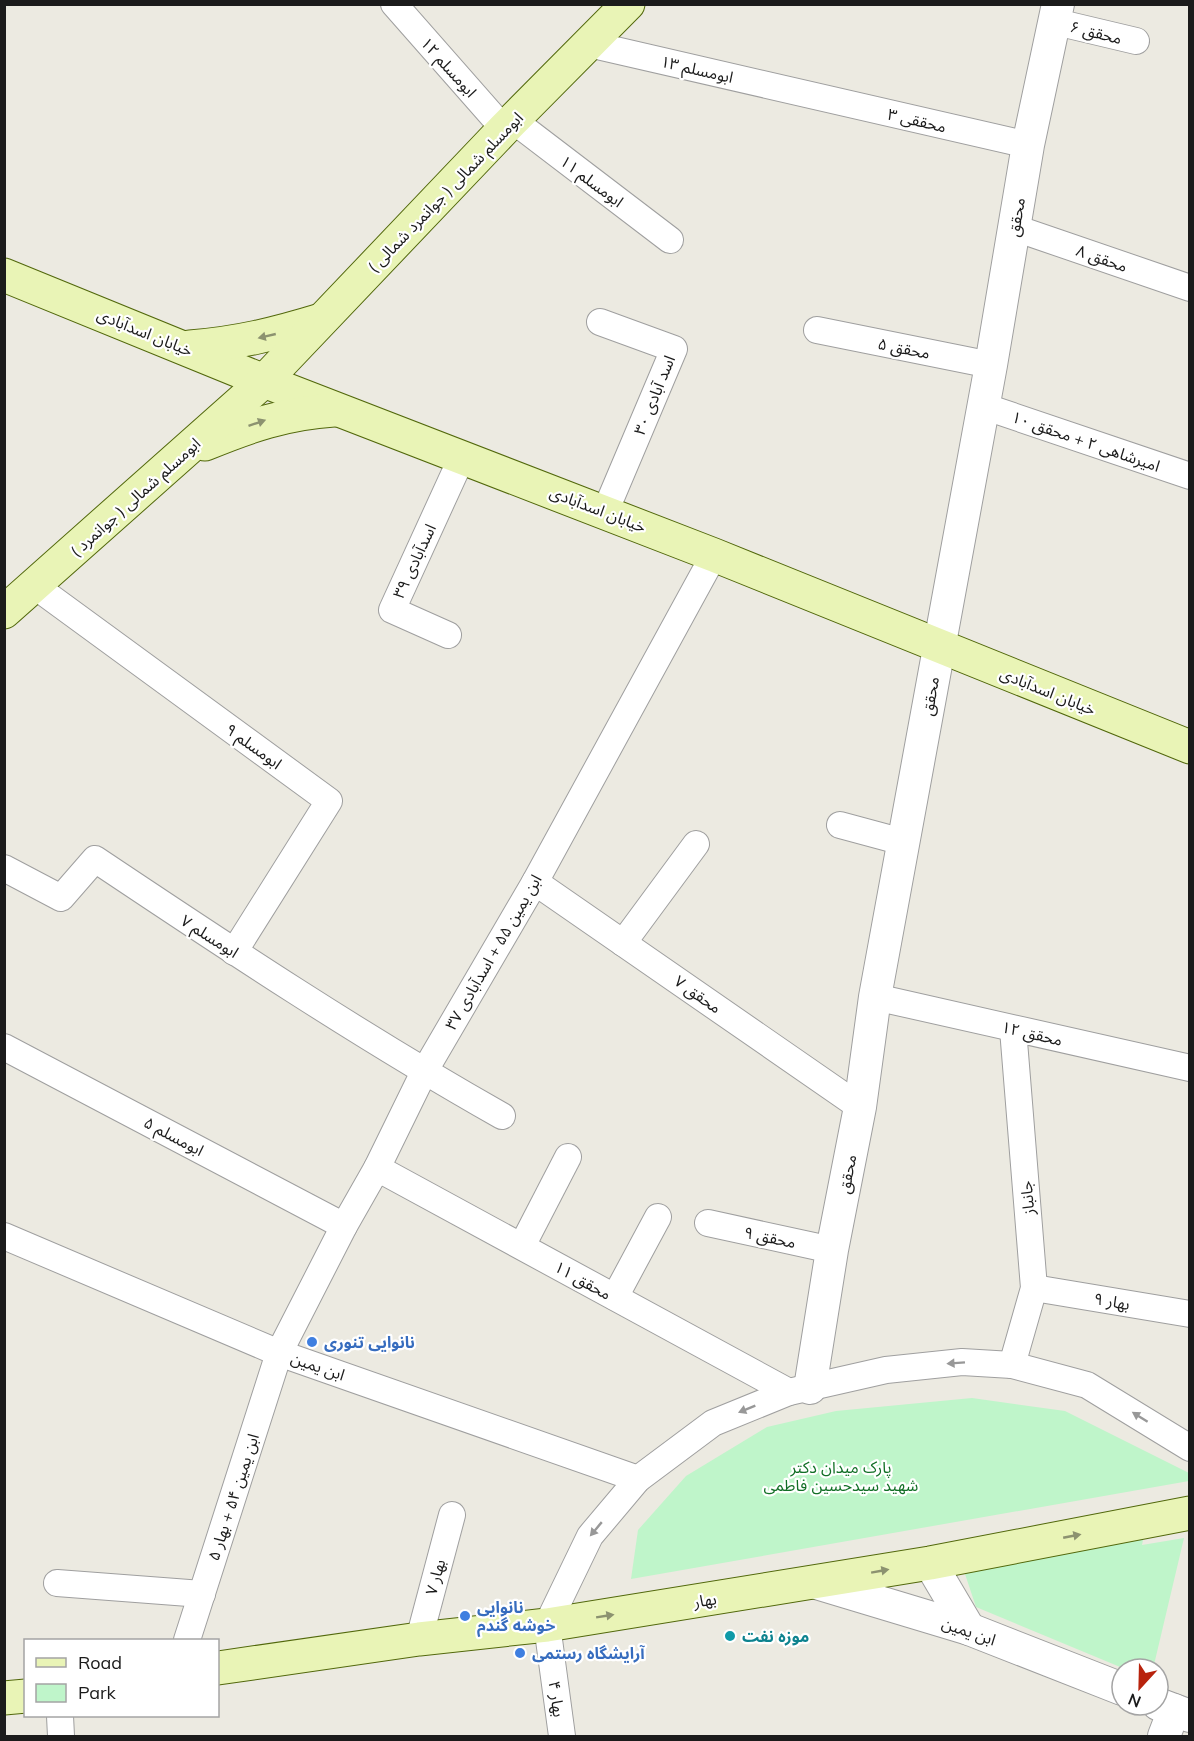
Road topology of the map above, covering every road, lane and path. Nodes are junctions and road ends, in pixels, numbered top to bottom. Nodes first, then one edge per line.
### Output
1 (394, 4) edge
2 (628, 4) edge
3 (1057, 13) edge
4 (1136, 41) dead end
5 (589, 44) junction
6 (805, 94) joint
7 (509, 125) junction
8 (1028, 145) junction
9 (1015, 228) junction
10 (670, 240) dead end
11 (4, 275) edge
12 (1190, 288) edge
13 (323, 319) junction
14 (600, 322) dead end
15 (817, 330) dead end
16 (183, 348) junction
17 (991, 365) junction
18 (264, 381) junction
19 (983, 406) junction
20 (341, 410) junction
21 (184, 453) junction
22 (462, 457) junction
23 (1190, 476) edge
24 (605, 512) junction
25 (714, 555) junction
26 (35, 586) junction
27 (4, 612) edge
28 (448, 635) dead end
29 (939, 647) junction
30 (1190, 747) edge
31 (840, 825) dead end
32 (903, 842) junction
33 (696, 844) dead end
34 (4, 868) edge
35 (535, 882) junction
36 (623, 943) junction
37 (234, 952) junction
38 (875, 997) junction
39 (1013, 1029) junction
40 (4, 1047) edge
41 (1190, 1068) edge
42 (424, 1072) junction
43 (860, 1107) junction
44 (502, 1116) dead end
45 (568, 1157) dead end
46 (377, 1168) junction
47 (657, 1217) dead end
48 (708, 1223) dead end
49 (344, 1226) junction
50 (4, 1236) edge
51 (522, 1246) junction
52 (832, 1250) junction
53 (1034, 1288) junction
54 (615, 1297) junction
55 (1190, 1314) edge
56 (279, 1353) junction
57 (1012, 1365) junction
58 (800, 1390) junction
59 (1190, 1448) edge
60 (638, 1479) junction
61 (1190, 1513) edge
62 (452, 1515) dead end
63 (930, 1563) junction
64 (813, 1582) junction
65 (57, 1583) dead end
66 (202, 1594) junction
67 (547, 1625) junction
68 (969, 1629) junction
69 (189, 1639) edge
70 (419, 1639) junction
71 (219, 1668) edge
72 (1110, 1684) edge
73 (24, 1696) edge
74 (4, 1698) edge
75 (60, 1717) edge
76 (61, 1737) edge
77 (562, 1737) edge

1 - 7 street, ابومسلم ۱۲
2 - 5 main road, ابومسلم شمالی ( جوانمرد شمالی )
3 - 4 street, محقق ۶
3 - 8 street, محقق
5 - 6 street, ابومسلم ۱۳
5 - 7 main road, ابومسلم شمالی ( جوانمرد شمالی )
6 - 8 street, محققی ۳
7 - 10 street, ابومسلم ۱۱
7 - 13 main road, ابومسلم شمالی ( جوانمرد شمالی )
8 - 9 street, محقق
9 - 12 street, محقق ۸
9 - 17 street, محقق
11 - 16 main road, خیابان اسدآبادی
13 -> 16 main road
13 - 18 main road, ابومسلم شمالی ( جوانمرد شمالی )
14 - 24 street, اسد آبادی ۳۰
15 - 17 street, محقق ۵
16 - 18 main road, خیابان اسدآبادی
17 - 19 street, محقق
18 - 20 main road, خیابان اسدآبادی
18 - 21 main road, ابومسلم شمالی ( جوانمرد )
19 - 23 street, امیرشاهی ۲ + محقق ۱۰
19 - 29 street, محقق
21 -> 20 main road
20 - 22 main road, خیابان اسدآبادی
21 - 26 main road, ابومسلم شمالی ( جوانمرد )
22 - 24 main road, خیابان اسدآبادی
22 - 28 street, اسدآبادی ۳۹
24 - 25 main road, خیابان اسدآبادی
25 - 29 main road, خیابان اسدآبادی
25 - 35 street, ابن یمین ۵۵ + اسدآبادی ۳۷
26 - 27 main road, ابومسلم شمالی ( جوانمرد )
26 - 37 street, ابومسلم ۹
29 - 30 main road, خیابان اسدآبادی
29 - 32 street, محقق
31 - 32 street
32 - 38 street, محقق
33 - 36 street
34 - 37 street, ابومسلم ۷
35 - 36 street, محقق ۷
35 - 42 street, ابن یمین ۵۵ + اسدآبادی ۳۷
36 - 43 street, محقق ۷
37 - 42 street, ابومسلم ۷
38 - 39 street, محقق ۱۲
38 - 43 street, محقق
39 - 41 street, محقق ۱۲
39 - 53 street, جانباز
40 - 49 street, ابومسلم ۵
42 - 44 street, ابومسلم ۷
42 - 46 street, ابن یمین ۵۵ + اسدآبادی ۳۷
43 - 52 street, محقق
45 - 51 street
46 - 49 street, ابن یمین ۵۵ + اسدآبادی ۳۷
46 - 51 street, محقق ۱۱
47 - 54 street
48 - 52 street, محقق ۹
49 - 56 street, ابن یمین ۵۵ + اسدآبادی ۳۷
50 - 56 street, ابن یمین
51 - 54 street, محقق ۱۱
52 - 58 street, محقق
53 - 55 street, بهار ۹
53 - 57 street, جانباز
54 - 58 street, محقق ۱۱
56 - 60 street, ابن یمین
56 - 66 street, ابن یمین ۵۴ + بهار ۵
57 -> 58 street
59 -> 57 street
58 -> 60 street
60 -> 67 street
63 -> 61 main road, بهار
62 - 70 street, بهار ۷
64 -> 63 main road, بهار
63 - 68 street
67 -> 64 main road, بهار
64 - 68 street, ابن یمین
65 - 66 street
66 - 69 street, ابن یمین ۵۴ + بهار ۵
67 - 70 main road, بهار
67 - 77 street, بهار ۴
68 - 72 street, ابن یمین
70 - 71 main road, بهار
73 - 74 main road
75 - 76 street

